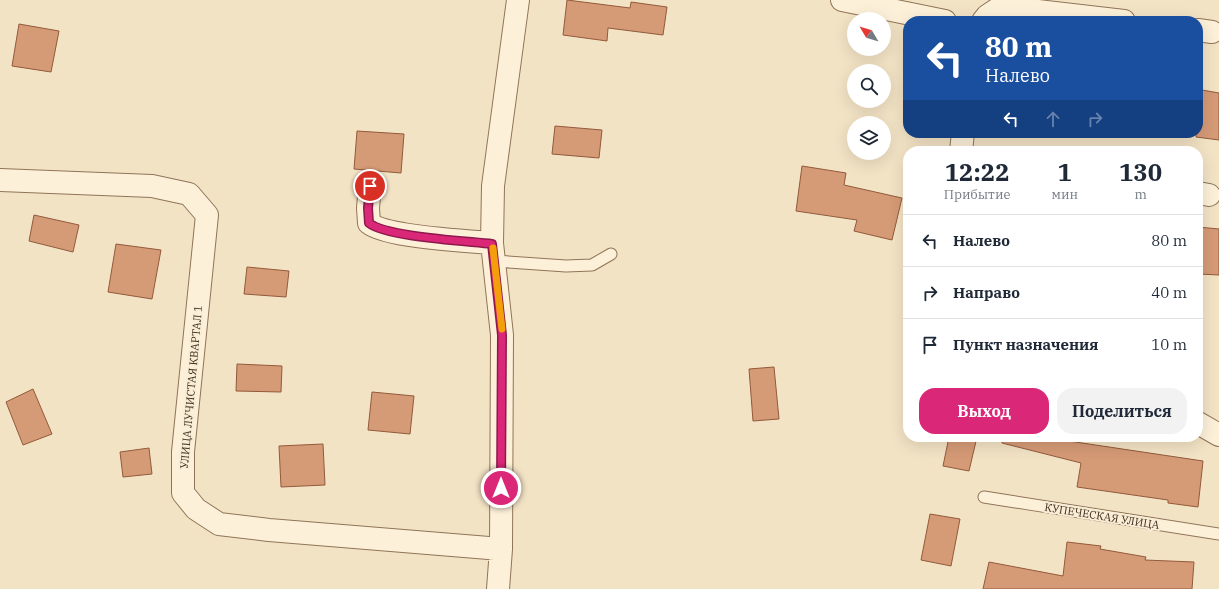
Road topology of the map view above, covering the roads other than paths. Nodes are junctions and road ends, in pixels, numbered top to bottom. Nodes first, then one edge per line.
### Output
1 (518, 0) edge
2 (842, 0) edge
3 (920, 16) edge
4 (987, 16) edge
5 (1084, 16) edge
6 (0, 180) edge
7 (370, 186) dead end
8 (493, 252) junction
9 (611, 254) dead end
10 (1203, 426) edge
11 (1219, 435) edge
12 (984, 497) dead end
13 (1219, 534) edge
14 (501, 549) junction
15 (498, 589) edge

1 - 8 street
2 - 3 street
4 - 5 street
6 - 14 street, УЛИЦА ЛУЧИСТАЯ КВАРТАЛ 1
7 - 8 street
8 - 9 lane
8 - 14 street
10 - 11 street
12 - 13 lane, КУПЕЧЕСКАЯ УЛИЦА
14 - 15 street

